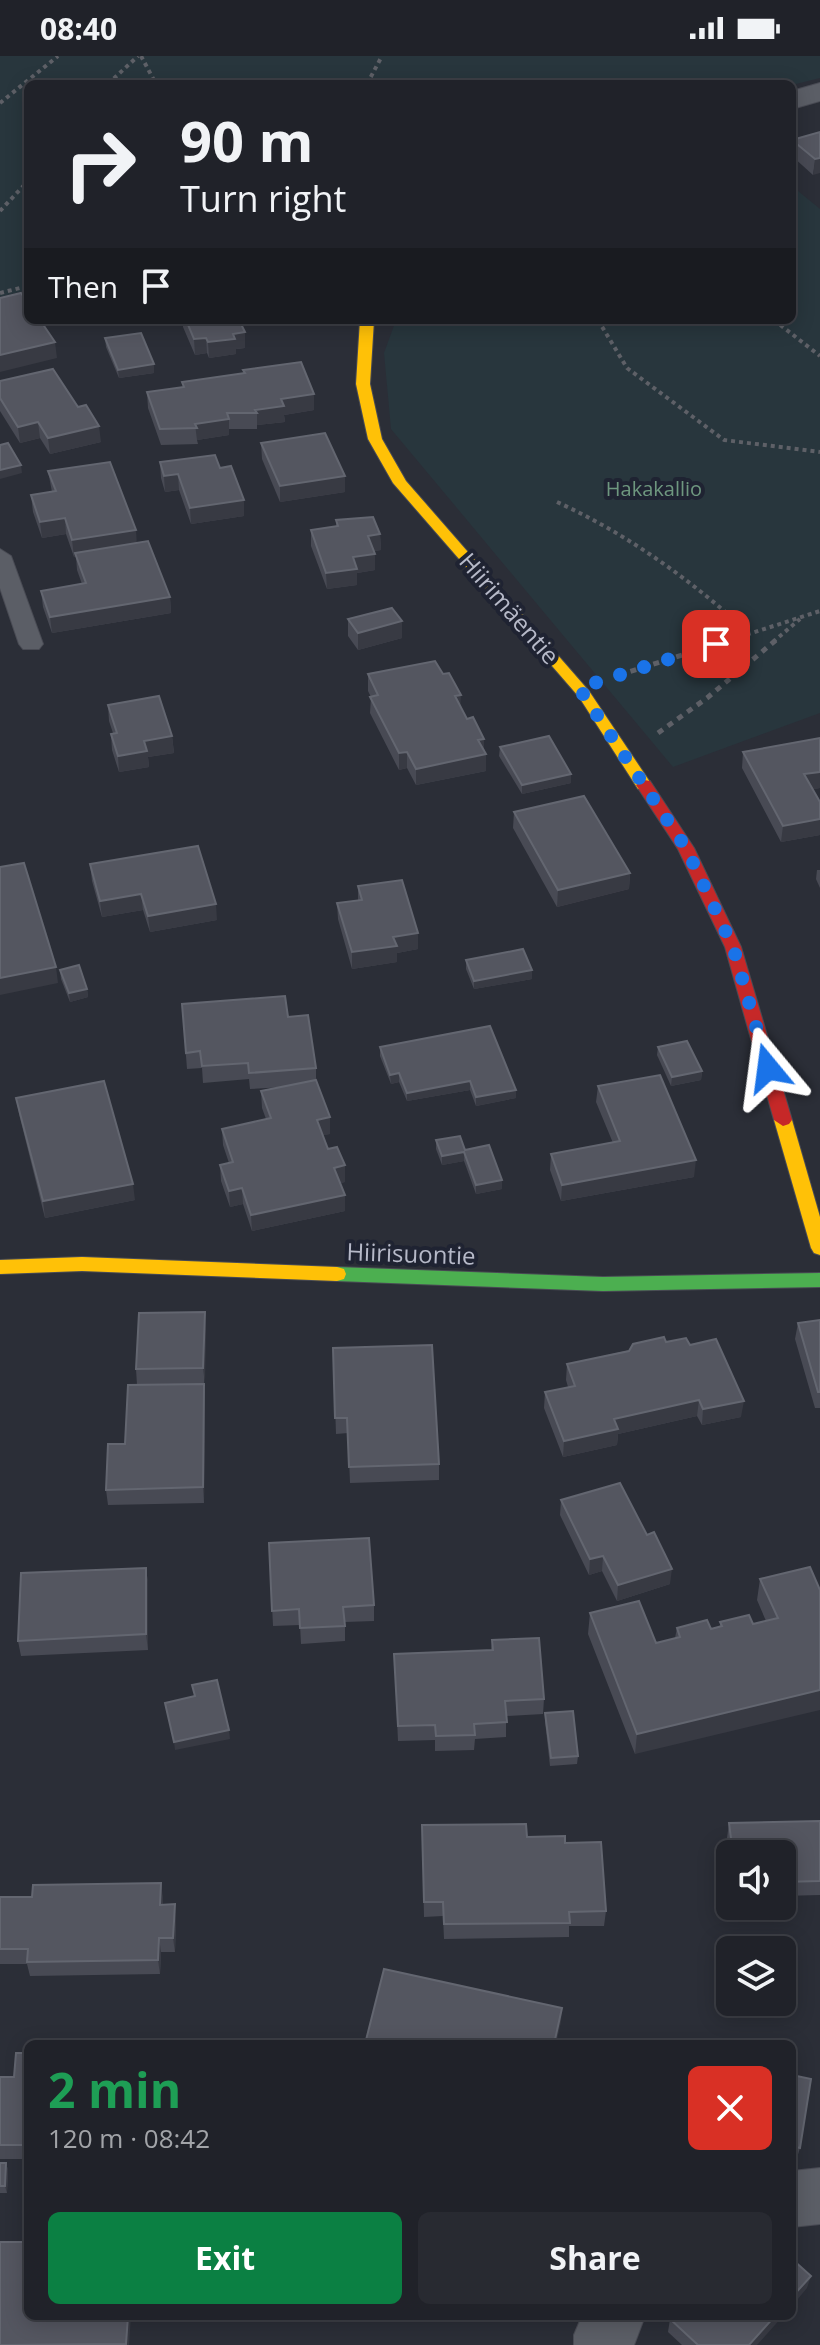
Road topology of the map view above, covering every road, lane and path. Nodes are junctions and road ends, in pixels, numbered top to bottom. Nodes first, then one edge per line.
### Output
1 (58, 56) edge
2 (140, 56) edge
3 (382, 56) edge
4 (28, 80) edge
5 (113, 80) edge
6 (154, 80) edge
7 (369, 80) edge
8 (24, 84) edge
9 (820, 92) edge
10 (796, 99) edge
11 (0, 103) edge
12 (24, 185) edge
13 (0, 211) edge
14 (24, 287) edge
15 (0, 293) edge
16 (367, 324) edge
17 (600, 324) edge
18 (779, 324) edge
19 (820, 356) edge
20 (820, 452) edge
21 (557, 502) dead end
22 (0, 556) edge
23 (820, 611) edge
24 (804, 616) junction
25 (750, 634) junction
26 (31, 644) dead end
27 (579, 688) junction
28 (626, 756) junction
29 (820, 1248) edge
30 (0, 1267) edge
31 (820, 1280) edge
32 (820, 2196) edge
33 (796, 2199) edge
34 (613, 2320) edge
35 (604, 2345) edge

1 - 4 path
2 - 5 path
2 - 6 path
3 - 7 path
8 - 11 path
9 - 10 street
12 - 13 path
14 - 15 path
16 - 27 street, Hiirimäentie
17 - 20 path
18 - 19 path
21 - 25 path
22 - 26 lane
23 - 24 path
24 - 25 path
24 - 28 path
25 - 27 path
27 - 28 street, Hiirimäentie
28 - 29 street, Hiirimäentie
30 - 31 street, Hiirisuontie
32 - 33 street
34 - 35 street

